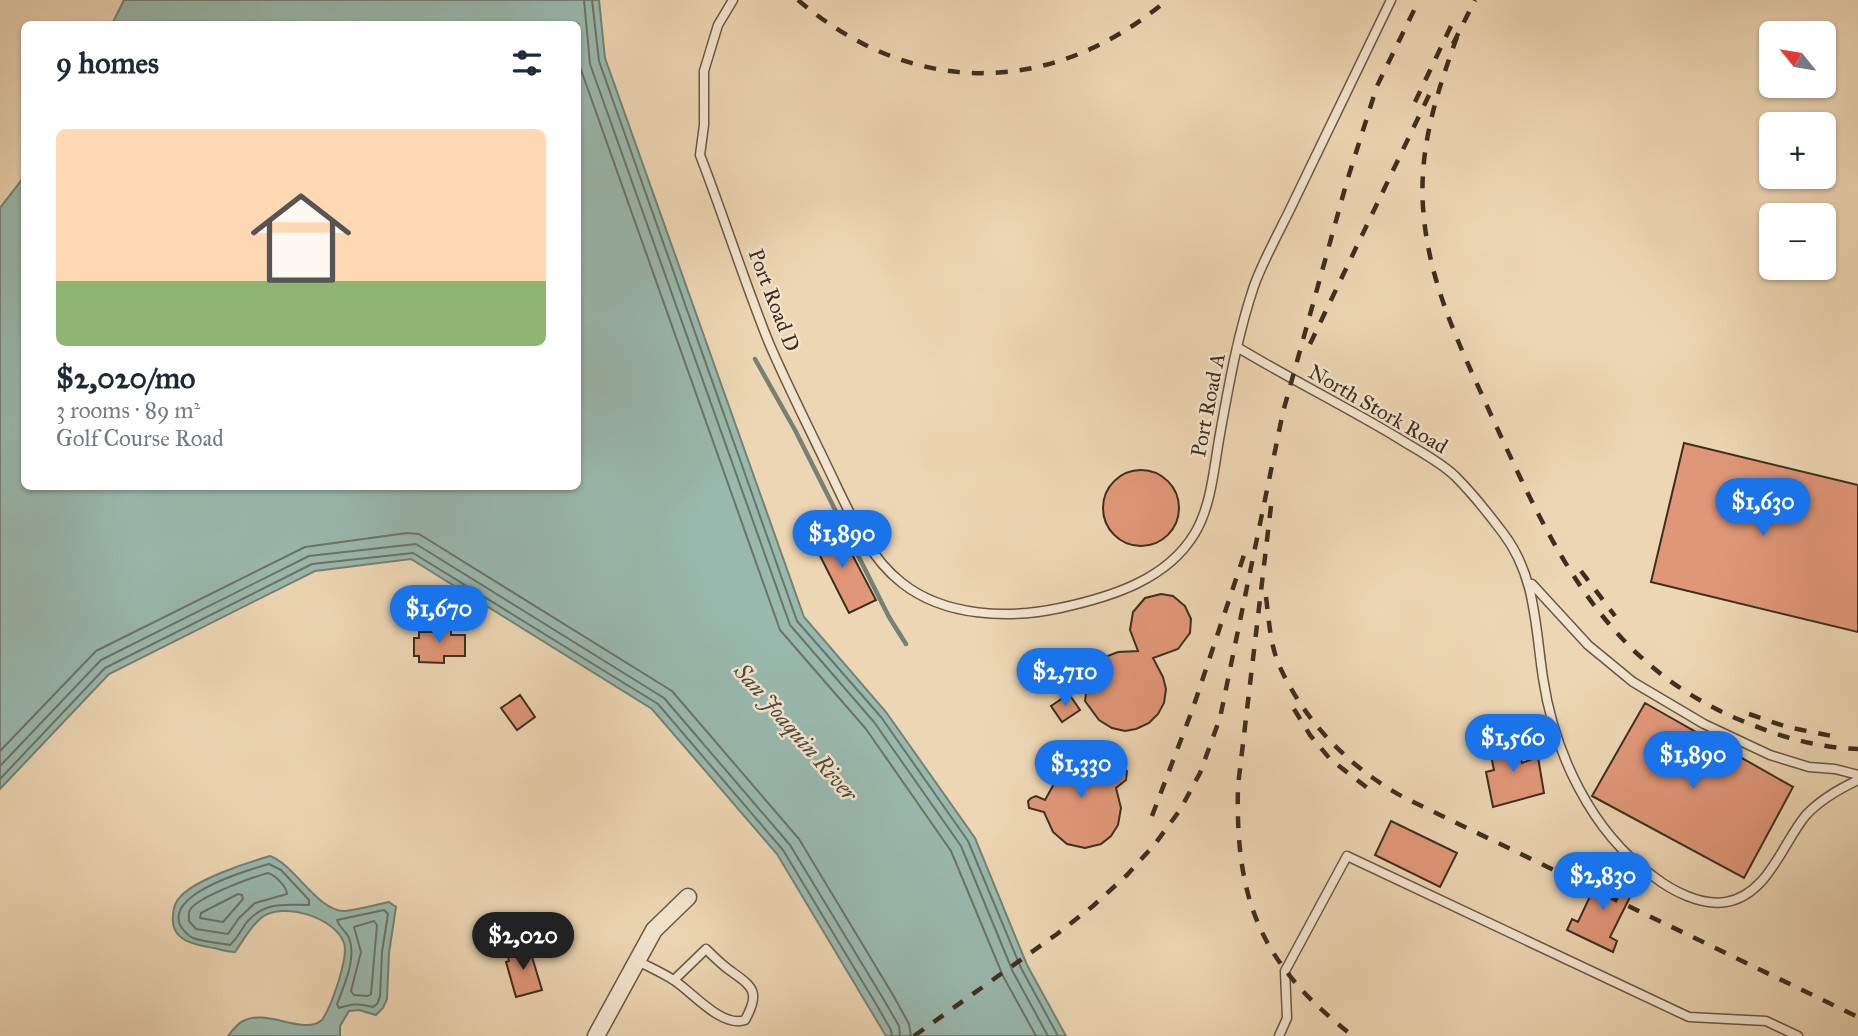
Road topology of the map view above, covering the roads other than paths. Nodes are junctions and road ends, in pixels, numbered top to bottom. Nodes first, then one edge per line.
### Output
1 (733, 0) edge
2 (1391, 0) edge
3 (1237, 347) junction
4 (1527, 580) junction
5 (910, 589) joint
6 (1858, 777) edge
7 (688, 897) dead end
8 (636, 960) junction
9 (674, 980) junction
10 (596, 1036) edge
11 (1279, 1036) edge
12 (1797, 1036) edge

1 - 5 lane, Port Road D
2 - 3 lane, Port Road A
3 - 4 lane, North Stork Road
3 - 5 lane, Port Road A
4 - 6 lane
4 - 6 lane, North Stork Road
7 - 8 street
8 - 9 lane
8 - 10 street
9 - 9 lane
11 - 12 lane

